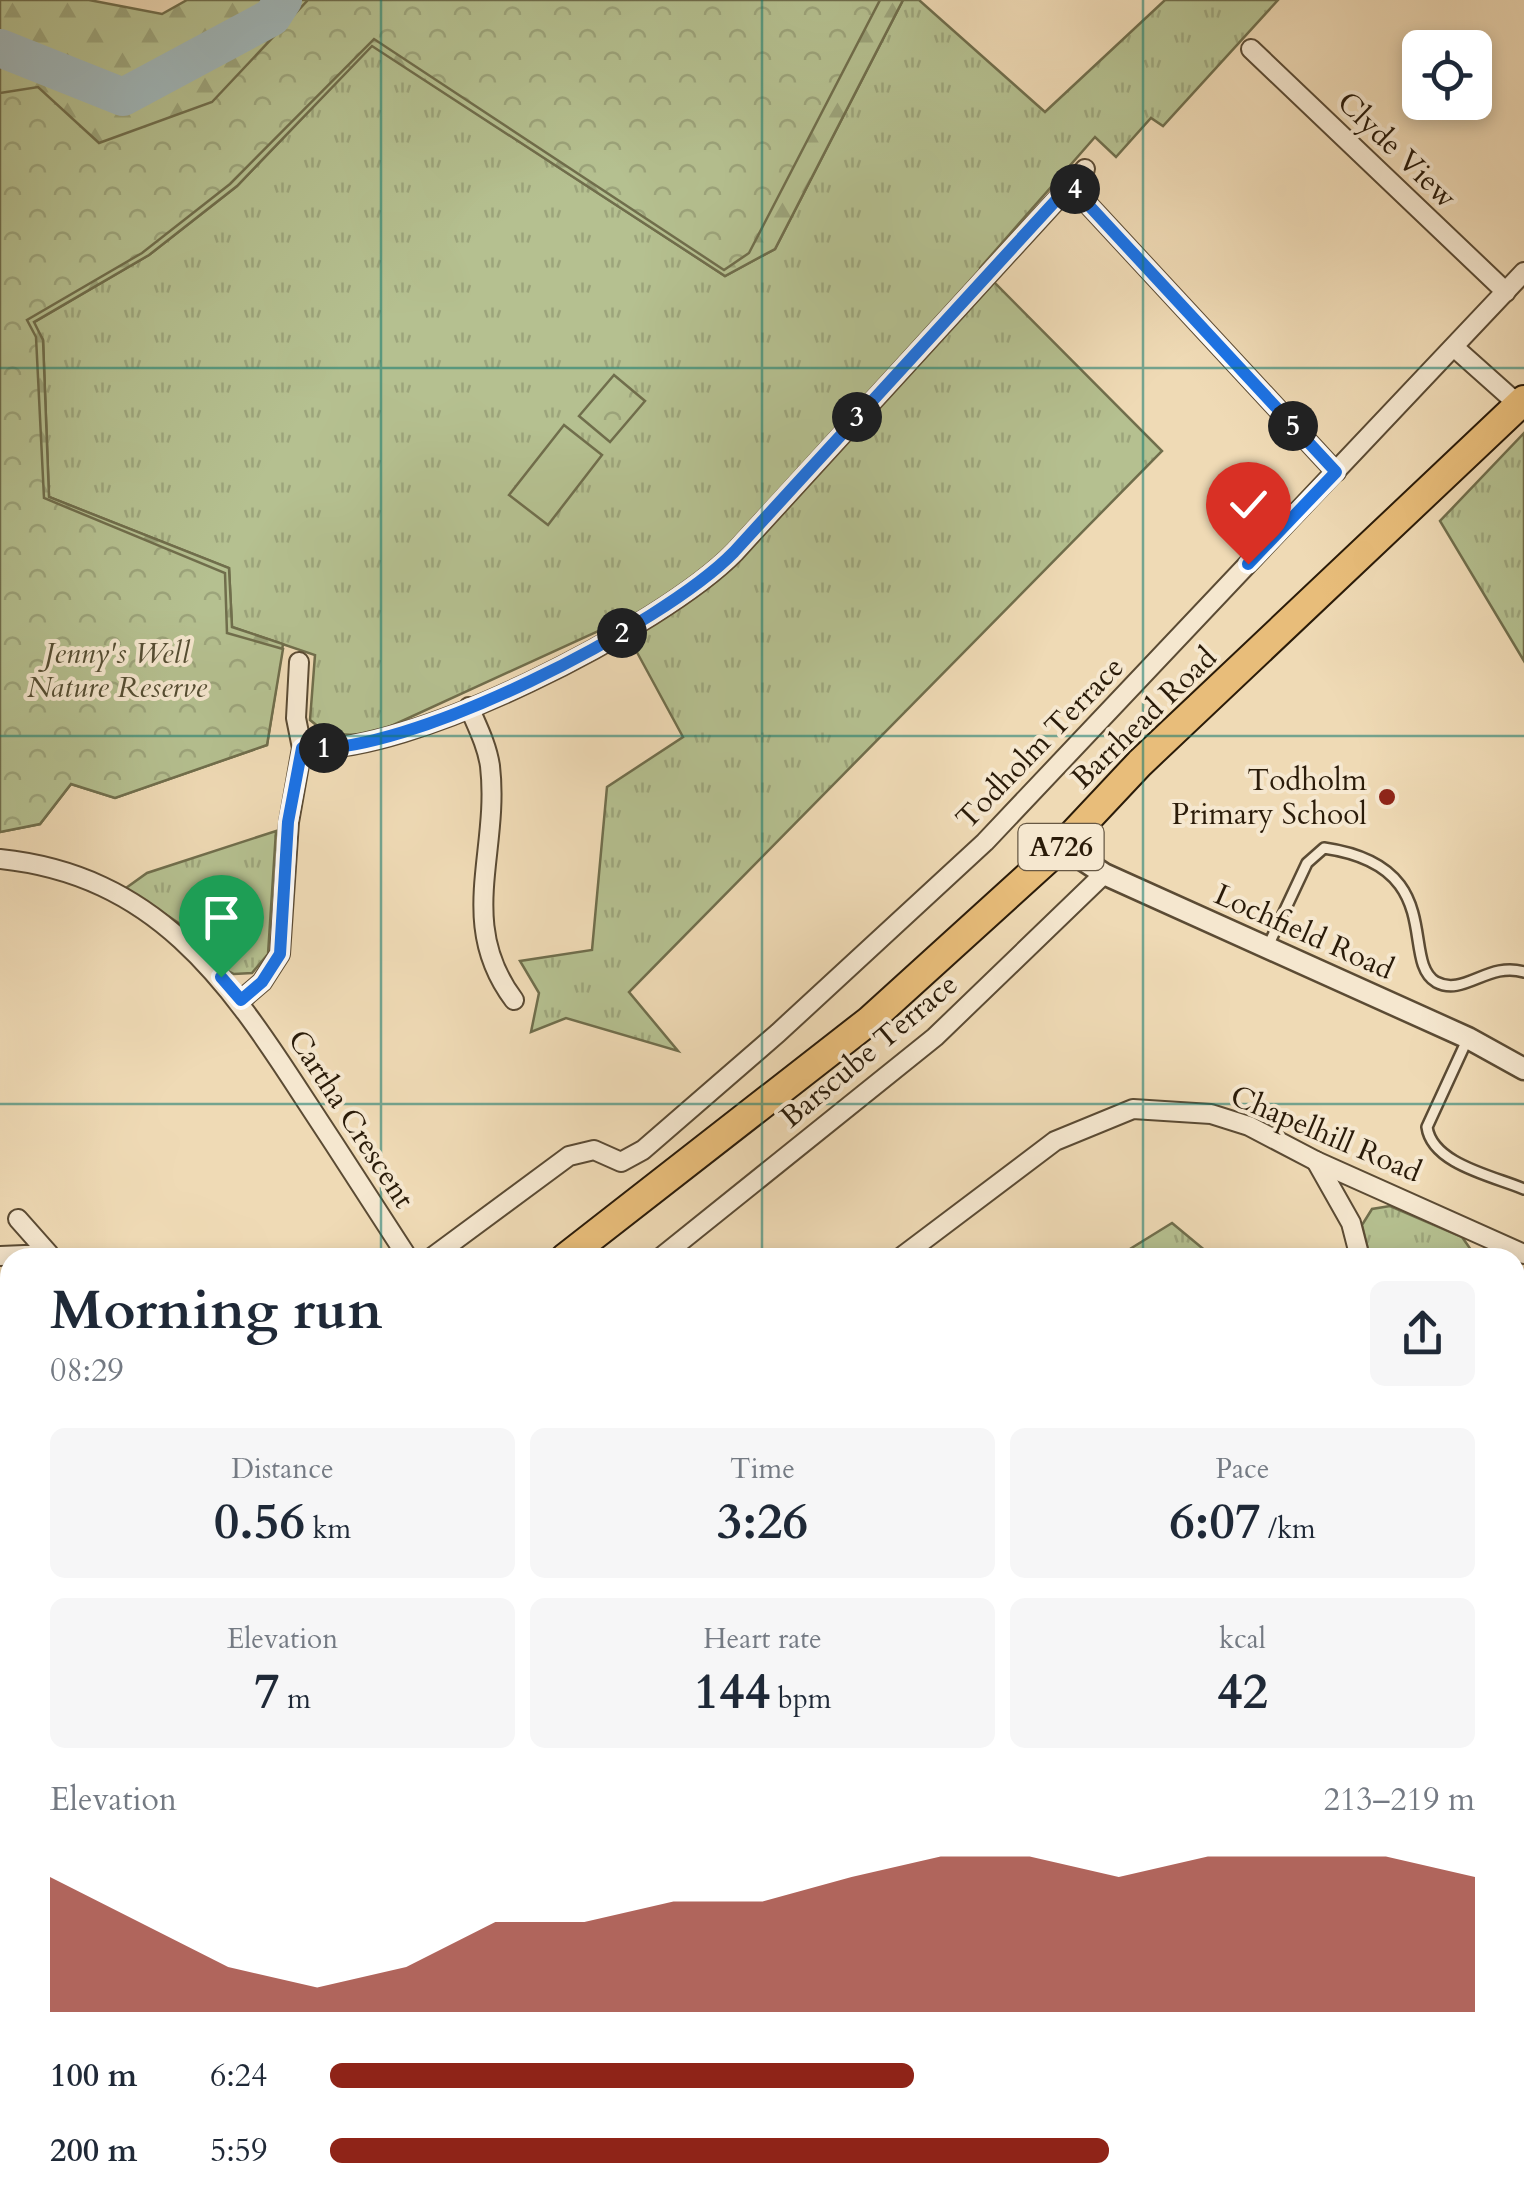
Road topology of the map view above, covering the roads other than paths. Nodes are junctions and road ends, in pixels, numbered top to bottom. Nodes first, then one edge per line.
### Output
1 (1251, 49) dead end
2 (1084, 169) dead end
3 (1070, 185) junction
4 (1524, 272) edge
5 (1506, 292) junction
6 (1455, 348) junction
7 (1522, 403) edge
8 (1336, 472) junction
9 (299, 662) dead end
10 (469, 707) junction
11 (302, 748) junction
12 (1062, 846) junction
13 (0, 859) edge
14 (1104, 874) junction
15 (1267, 948) junction
16 (1524, 972) edge
17 (241, 1000) junction
18 (514, 1000) dead end
19 (1468, 1038) junction
20 (1524, 1069) edge
21 (1316, 1161) junction
22 (1524, 1189) edge
23 (18, 1218) dead end
24 (44, 1248) edge
25 (402, 1248) edge
26 (445, 1248) edge
27 (578, 1248) edge
28 (672, 1248) edge
29 (913, 1248) edge
30 (1357, 1248) edge
31 (1513, 1248) edge

1 - 5 street, Clyde View
2 - 3 street
3 - 8 street
3 - 10 street
4 - 5 street, Todholm Terrace
5 - 6 street, Todholm Terrace
6 - 7 street
6 - 8 street, Todholm Terrace
7 - 12 main road, Barrhead Road / A726
8 - 26 street, Todholm Terrace
9 - 11 street
10 - 11 street
10 - 18 street
11 - 17 street
12 - 14 street, Lochfield Road
12 - 27 main road, Barrhead Road / A726
13 - 17 street, Cartha Crescent
14 - 15 street, Lochfield Road
14 - 28 street, Barscube Terrace
15 - 16 lane
15 - 19 street, Lochfield Road
17 - 25 street, Cartha Crescent
19 - 20 street, Lochfield Road
19 - 22 lane
21 - 29 street, Chapelhill Road
21 - 30 street
21 - 31 street, Chapelhill Road
23 - 24 street

